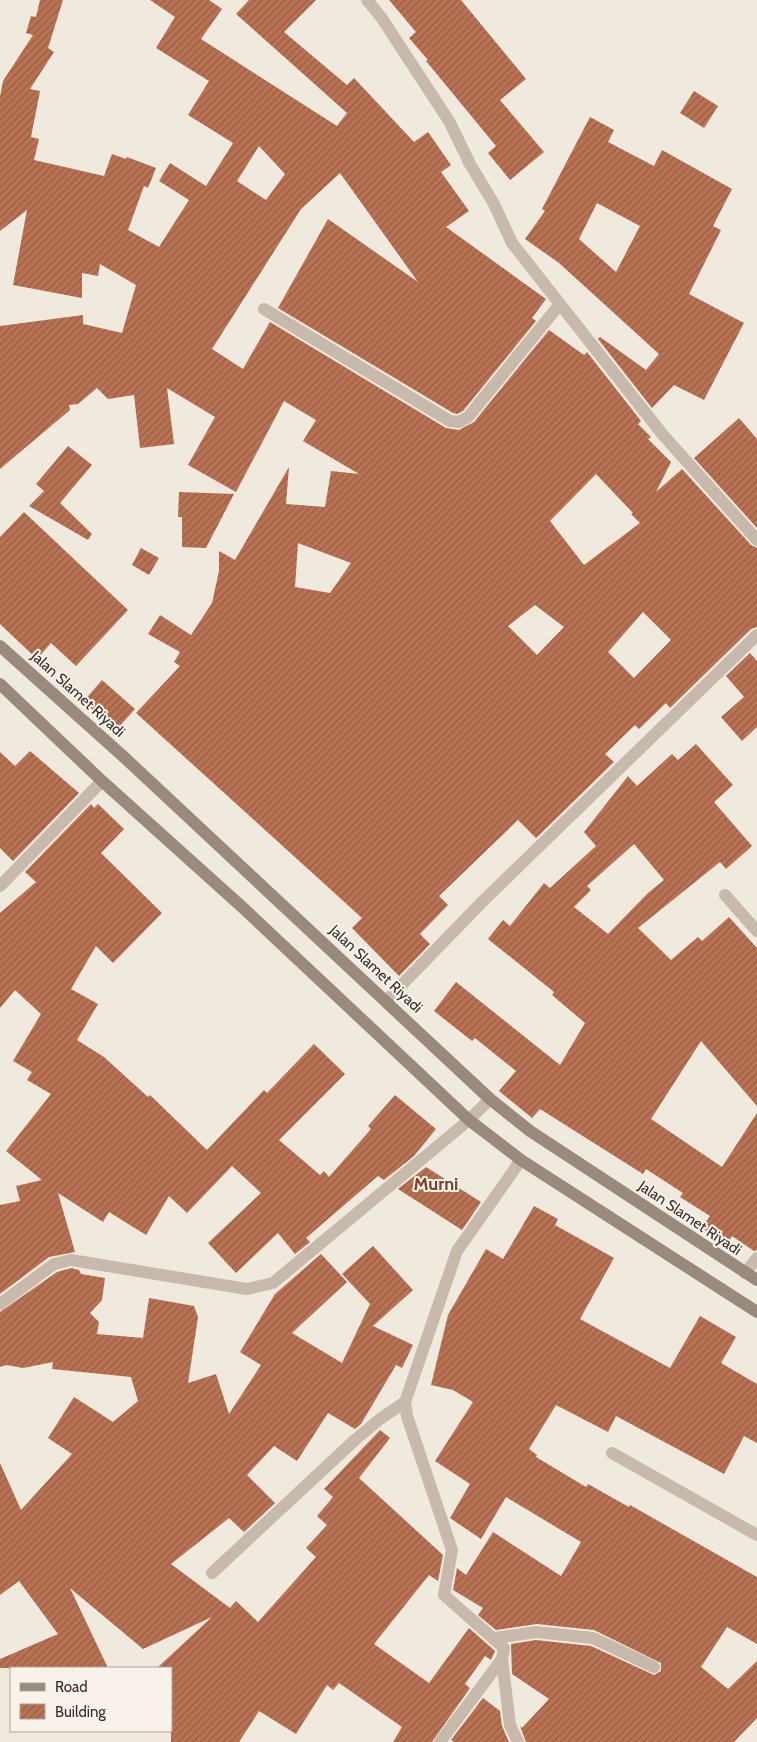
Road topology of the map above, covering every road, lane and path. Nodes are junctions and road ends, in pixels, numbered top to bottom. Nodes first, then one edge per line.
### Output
1 (367, 0) edge
2 (560, 304) junction
3 (264, 309) dead end
4 (757, 540) edge
5 (757, 634) edge
6 (0, 646) edge
7 (0, 684) edge
8 (102, 781) junction
9 (0, 886) edge
10 (725, 895) dead end
11 (757, 931) edge
12 (386, 1001) junction
13 (490, 1099) junction
14 (469, 1120) junction
15 (521, 1160) junction
16 (757, 1258) edge
17 (745, 1273) junction
18 (757, 1280) edge
19 (0, 1304) edge
20 (757, 1312) edge
21 (405, 1402) junction
22 (612, 1453) dead end
23 (757, 1535) edge
24 (212, 1573) dead end
25 (495, 1638) junction
26 (502, 1659) junction
27 (654, 1668) dead end
28 (440, 1742) edge
29 (518, 1742) edge

1 - 2 street
2 - 3 street
2 - 4 street
5 - 12 street
6 - 12 main road, Jalan Slamet Riyadi
7 - 8 main road
8 - 9 street
8 - 14 main road
10 - 11 street
12 - 13 main road, Jalan Slamet Riyadi
13 - 14 street
13 - 17 main road, Jalan Slamet Riyadi
14 - 15 main road
14 - 19 street
15 - 20 main road
15 - 21 street
16 - 17 street
17 - 18 main road, Jalan Slamet Riyadi
21 - 24 street
21 - 25 street
22 - 23 street
25 - 26 street
25 - 27 street
26 - 28 street
26 - 29 street

